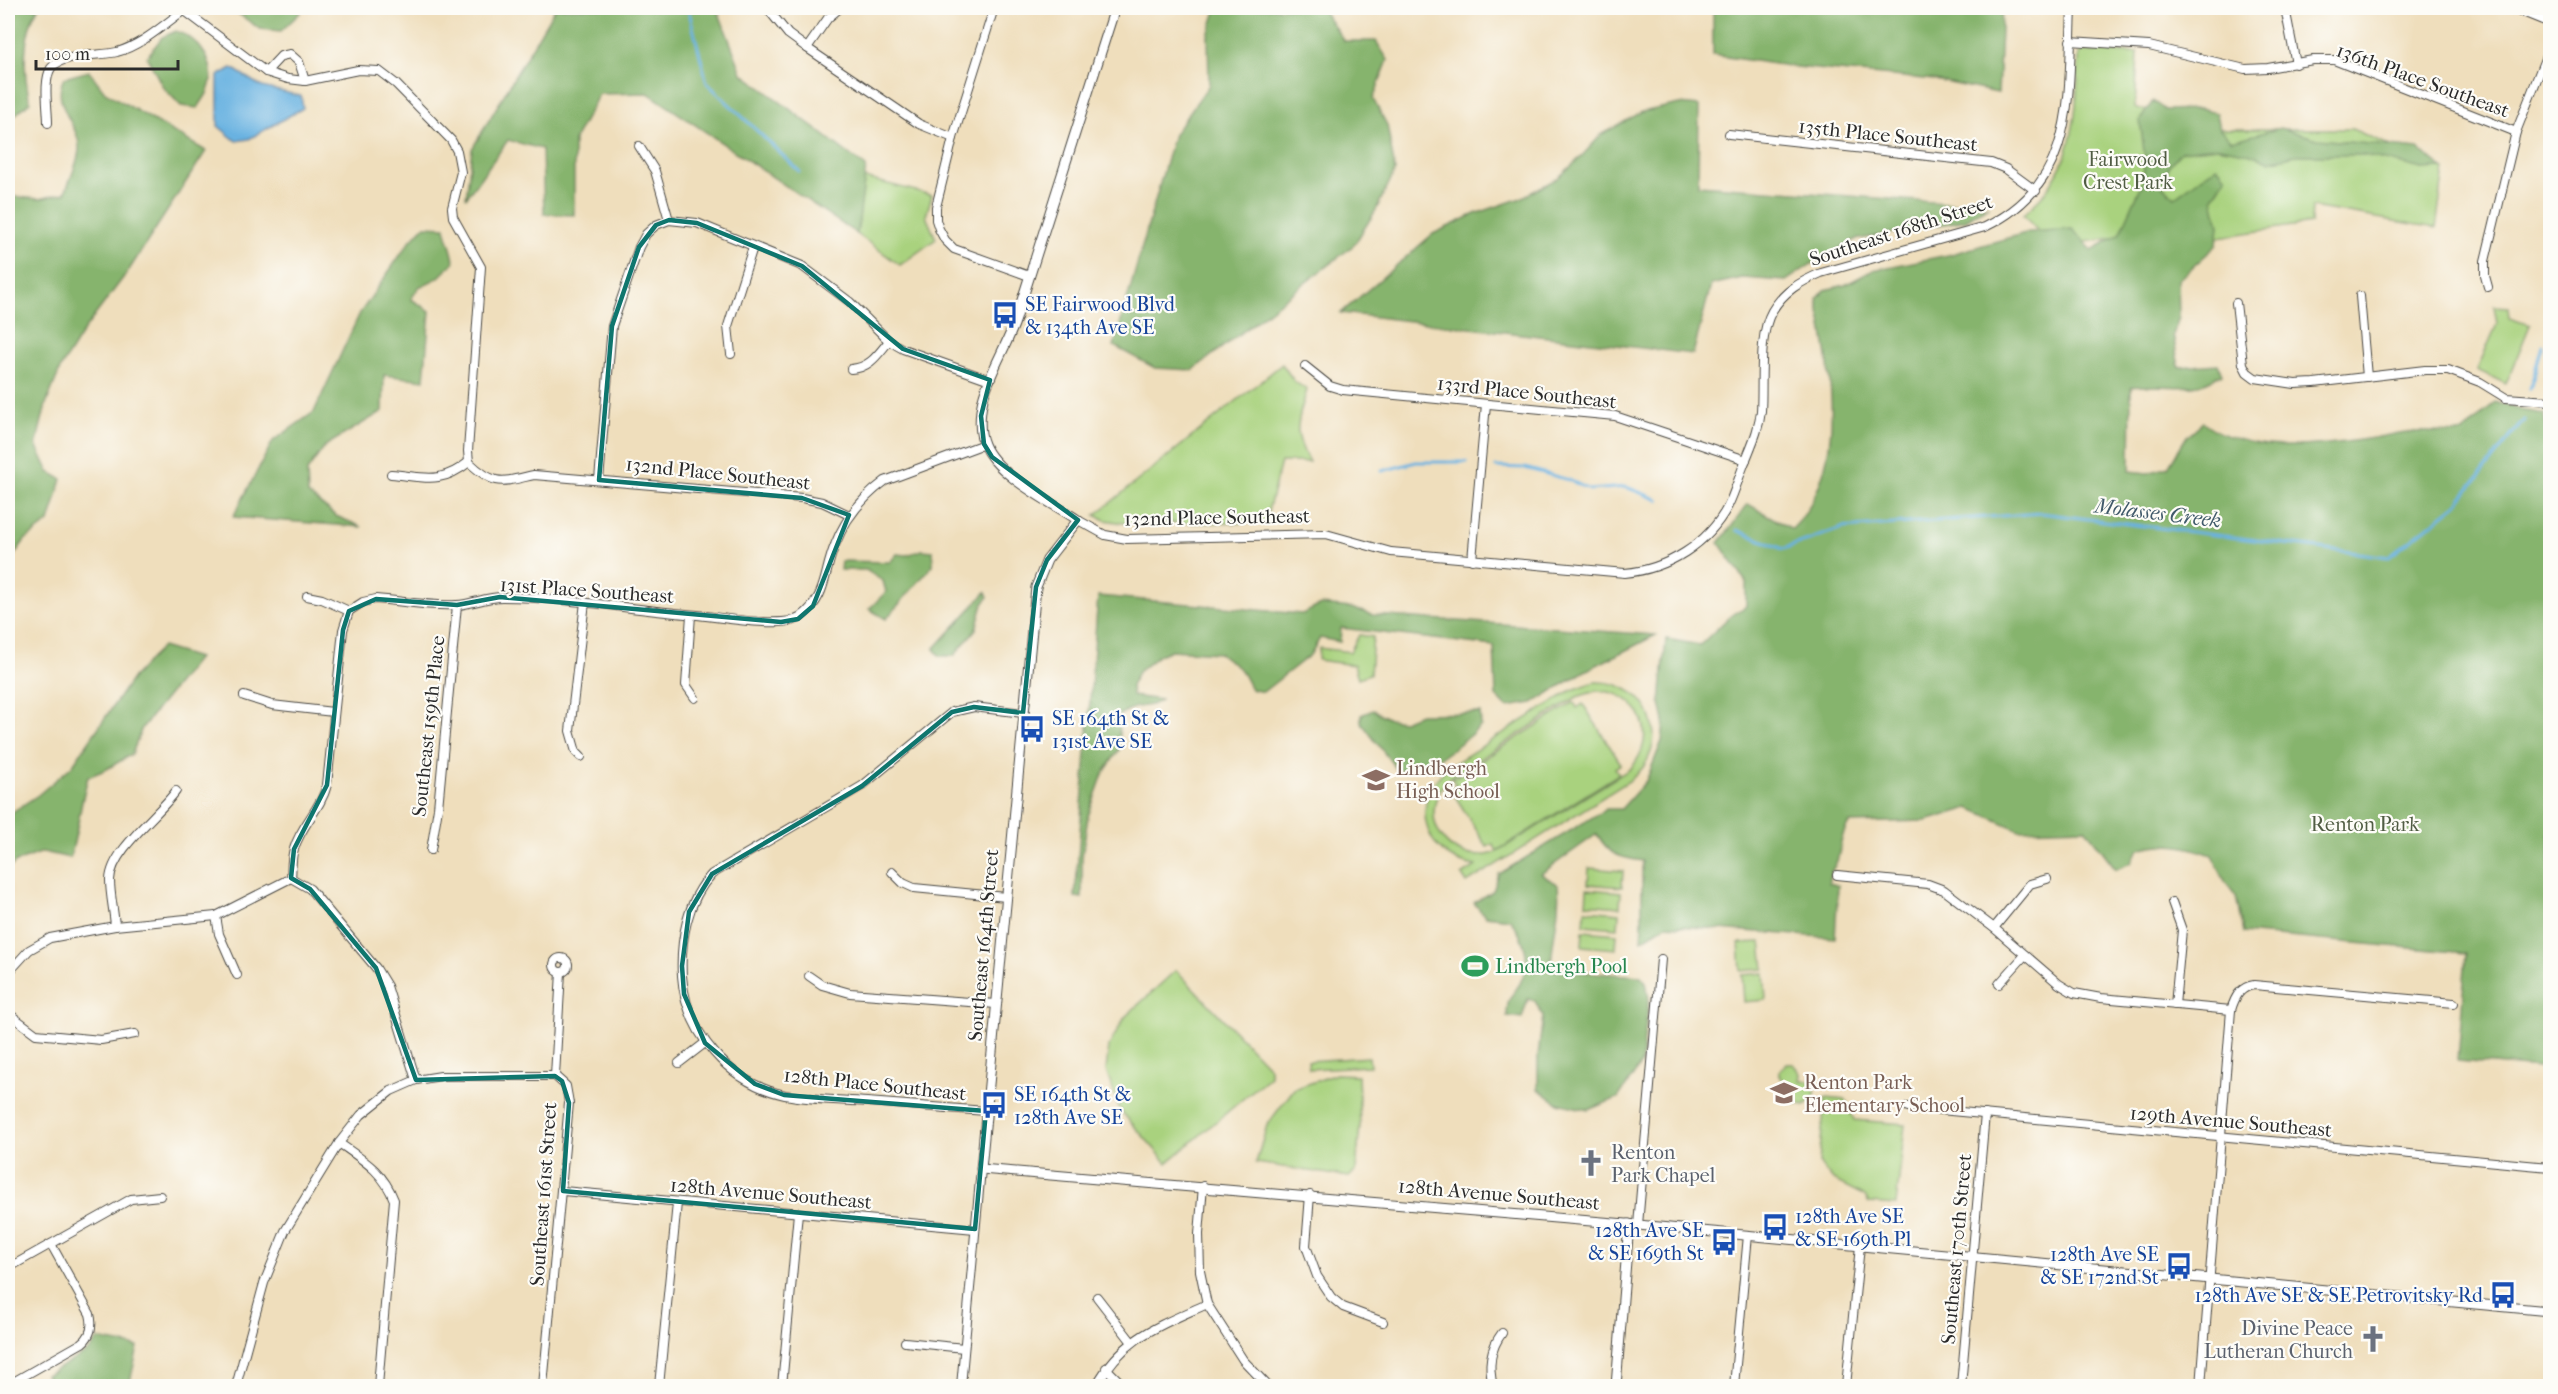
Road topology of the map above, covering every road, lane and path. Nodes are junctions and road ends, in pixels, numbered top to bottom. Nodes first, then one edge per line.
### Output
1 (767, 8) edge
2 (840, 8) edge
3 (994, 8) edge
4 (1114, 8) edge
5 (2072, 8) edge
6 (2285, 8) edge
7 (2513, 8) edge
8 (182, 9) edge
9 (2550, 23) edge
10 (2070, 41) junction
11 (2550, 46) edge
12 (807, 48) junction
13 (2296, 64) junction
14 (266, 72) junction
15 (305, 81) junction
16 (48, 123) dead end
17 (2516, 132) junction
18 (1730, 134) dead end
19 (953, 138) junction
20 (639, 146) dead end
21 (2036, 191) junction
22 (669, 220) junction
23 (753, 247) junction
24 (1029, 276) junction
25 (2488, 287) dead end
26 (2360, 296) dead end
27 (2236, 303) dead end
28 (889, 341) junction
29 (731, 354) dead end
30 (1305, 366) dead end
31 (851, 369) dead end
32 (2367, 377) junction
33 (990, 380) junction
34 (2550, 401) edge
35 (1486, 404) junction
36 (984, 444) junction
37 (1746, 460) junction
38 (469, 462) junction
39 (391, 474) dead end
40 (599, 480) junction
41 (849, 515) junction
42 (1078, 520) junction
43 (1675, 559) joint
44 (1472, 560) junction
45 (307, 596) dead end
46 (585, 602) junction
47 (457, 605) junction
48 (349, 611) junction
49 (691, 615) junction
50 (244, 696) dead end
51 (695, 698) dead end
52 (333, 711) junction
53 (1023, 713) junction
54 (581, 757) dead end
55 (176, 791) dead end
56 (431, 850) dead end
57 (892, 872) dead end
58 (1838, 875) dead end
59 (291, 878) junction
60 (2047, 879) dead end
61 (1006, 897) junction
62 (2172, 902) dead end
63 (216, 916) junction
64 (115, 926) junction
65 (1994, 928) junction
66 (2025, 955) junction
67 (1661, 959) dead end
68 (561, 972) dead end
69 (8, 973) edge
70 (237, 975) dead end
71 (809, 976) dead end
72 (1999, 984) dead end
73 (2454, 1002) dead end
74 (996, 1004) junction
75 (2175, 1005) junction
76 (2231, 1010) junction
77 (8, 1013) edge
78 (135, 1034) dead end
79 (705, 1043) junction
80 (679, 1063) dead end
81 (555, 1076) junction
82 (416, 1080) junction
83 (1908, 1107) dead end
84 (986, 1111) junction
85 (1985, 1114) junction
86 (2222, 1138) junction
87 (339, 1143) junction
88 (2550, 1167) edge
89 (981, 1169) junction
90 (1203, 1186) junction
91 (563, 1191) junction
92 (1310, 1195) junction
93 (160, 1196) dead end
94 (677, 1203) junction
95 (798, 1213) junction
96 (1634, 1224) junction
97 (975, 1229) junction
98 (1748, 1235) junction
99 (51, 1244) junction
100 (1860, 1246) junction
101 (1972, 1257) junction
102 (8, 1268) edge
103 (2211, 1278) junction
104 (1097, 1297) dead end
105 (1207, 1304) junction
106 (2550, 1311) edge
107 (1383, 1322) dead end
108 (1502, 1333) dead end
109 (1131, 1341) junction
110 (905, 1342) dead end
111 (964, 1348) junction
112 (1106, 1368) junction
113 (8, 1385) edge
114 (236, 1386) edge
115 (378, 1386) edge
116 (543, 1386) edge
117 (659, 1386) edge
118 (782, 1386) edge
119 (961, 1386) edge
120 (1096, 1386) edge
121 (1124, 1386) edge
122 (1268, 1386) edge
123 (1493, 1386) edge
124 (1616, 1386) edge
125 (1734, 1386) edge
126 (1846, 1386) edge
127 (1961, 1386) edge
128 (2201, 1386) edge

1 - 12 street
2 - 12 street
3 - 19 street
4 - 24 street
5 - 10 street
6 - 13 street
7 - 9 street
8 - 14 street
8 - 16 street
10 - 13 street, 136th Place Southeast
10 - 21 street
11 - 17 street
12 - 19 street
13 - 17 street, 136th Place Southeast
14 - 15 street
14 - 15 street
15 - 38 street
17 - 25 street
18 - 21 street, 135th Place Southeast
19 - 24 street
20 - 22 street
21 - 37 street, Southeast 168th Street
22 - 23 street
22 - 40 street
23 - 28 street
23 - 29 street
24 - 33 street
26 - 32 street
27 - 32 street
28 - 31 street
28 - 33 street
30 - 35 street, 133rd Place Southeast
32 - 34 street
33 - 36 street
35 - 37 street, 133rd Place Southeast
35 - 44 street
36 - 41 street
36 - 42 street, 132nd Place Southeast
37 - 43 street, Southeast 168th Street
38 - 39 street
38 - 40 street, 132nd Place Southeast
40 - 41 street, 132nd Place Southeast
41 - 49 street, 131st Place Southeast
42 - 44 street, 132nd Place Southeast
42 - 53 street, Southeast 164th Street
43 - 44 street, 132nd Place Southeast
45 - 48 street
46 - 47 street, 131st Place Southeast
46 - 49 street, 131st Place Southeast
46 - 54 street
47 - 48 street, 131st Place Southeast
47 - 56 street, Southeast 159th Place
48 - 52 street
49 - 51 street
50 - 52 street
52 - 59 street
53 - 61 street, Southeast 164th Street
53 - 79 street
55 - 64 street
57 - 61 street
58 - 65 street
59 - 63 street
59 - 82 street
60 - 65 street
61 - 74 street, Southeast 164th Street
62 - 75 street
63 - 64 street
63 - 70 street
64 - 69 street
65 - 66 street
66 - 72 street
66 - 75 street
67 - 96 street
68 - 81 street, Southeast 161st Street
71 - 74 street
73 - 76 street
74 - 84 street, Southeast 164th Street
75 - 76 street
76 - 86 street
77 - 78 street
79 - 80 street
79 - 84 street, 128th Place Southeast
81 - 82 street
81 - 91 street, Southeast 161st Street
82 - 87 street
83 - 85 street, 129th Avenue Southeast
84 - 89 street, Southeast 164th Street
85 - 86 street, 129th Avenue Southeast
85 - 101 street, Southeast 170th Street
86 - 88 street, 129th Avenue Southeast
86 - 103 street
87 - 114 street
87 - 115 street
89 - 90 street, 128th Avenue Southeast
89 - 97 street, Southeast 164th Street
90 - 92 street, 128th Avenue Southeast
90 - 105 street
91 - 94 street, 128th Avenue Southeast
91 - 116 street, Southeast 161st Street
92 - 96 street, 128th Avenue Southeast
92 - 107 street
93 - 99 street
94 - 95 street, 128th Avenue Southeast
94 - 117 street
95 - 97 street, 128th Avenue Southeast
95 - 118 street
96 - 98 street, 128th Avenue Southeast
96 - 124 street
97 - 111 street, Southeast 164th Street
98 - 100 street, 128th Avenue Southeast
98 - 125 street
99 - 102 street
99 - 113 street
100 - 101 street, 128th Avenue Southeast
100 - 126 street
101 - 103 street, 128th Avenue Southeast
101 - 127 street, Southeast 170th Street
103 - 106 street, 128th Avenue Southeast
103 - 128 street
104 - 109 street
105 - 109 street
105 - 122 street
108 - 123 street
109 - 112 street
110 - 111 street
111 - 119 street, Southeast 164th Street
112 - 120 street
112 - 121 street

